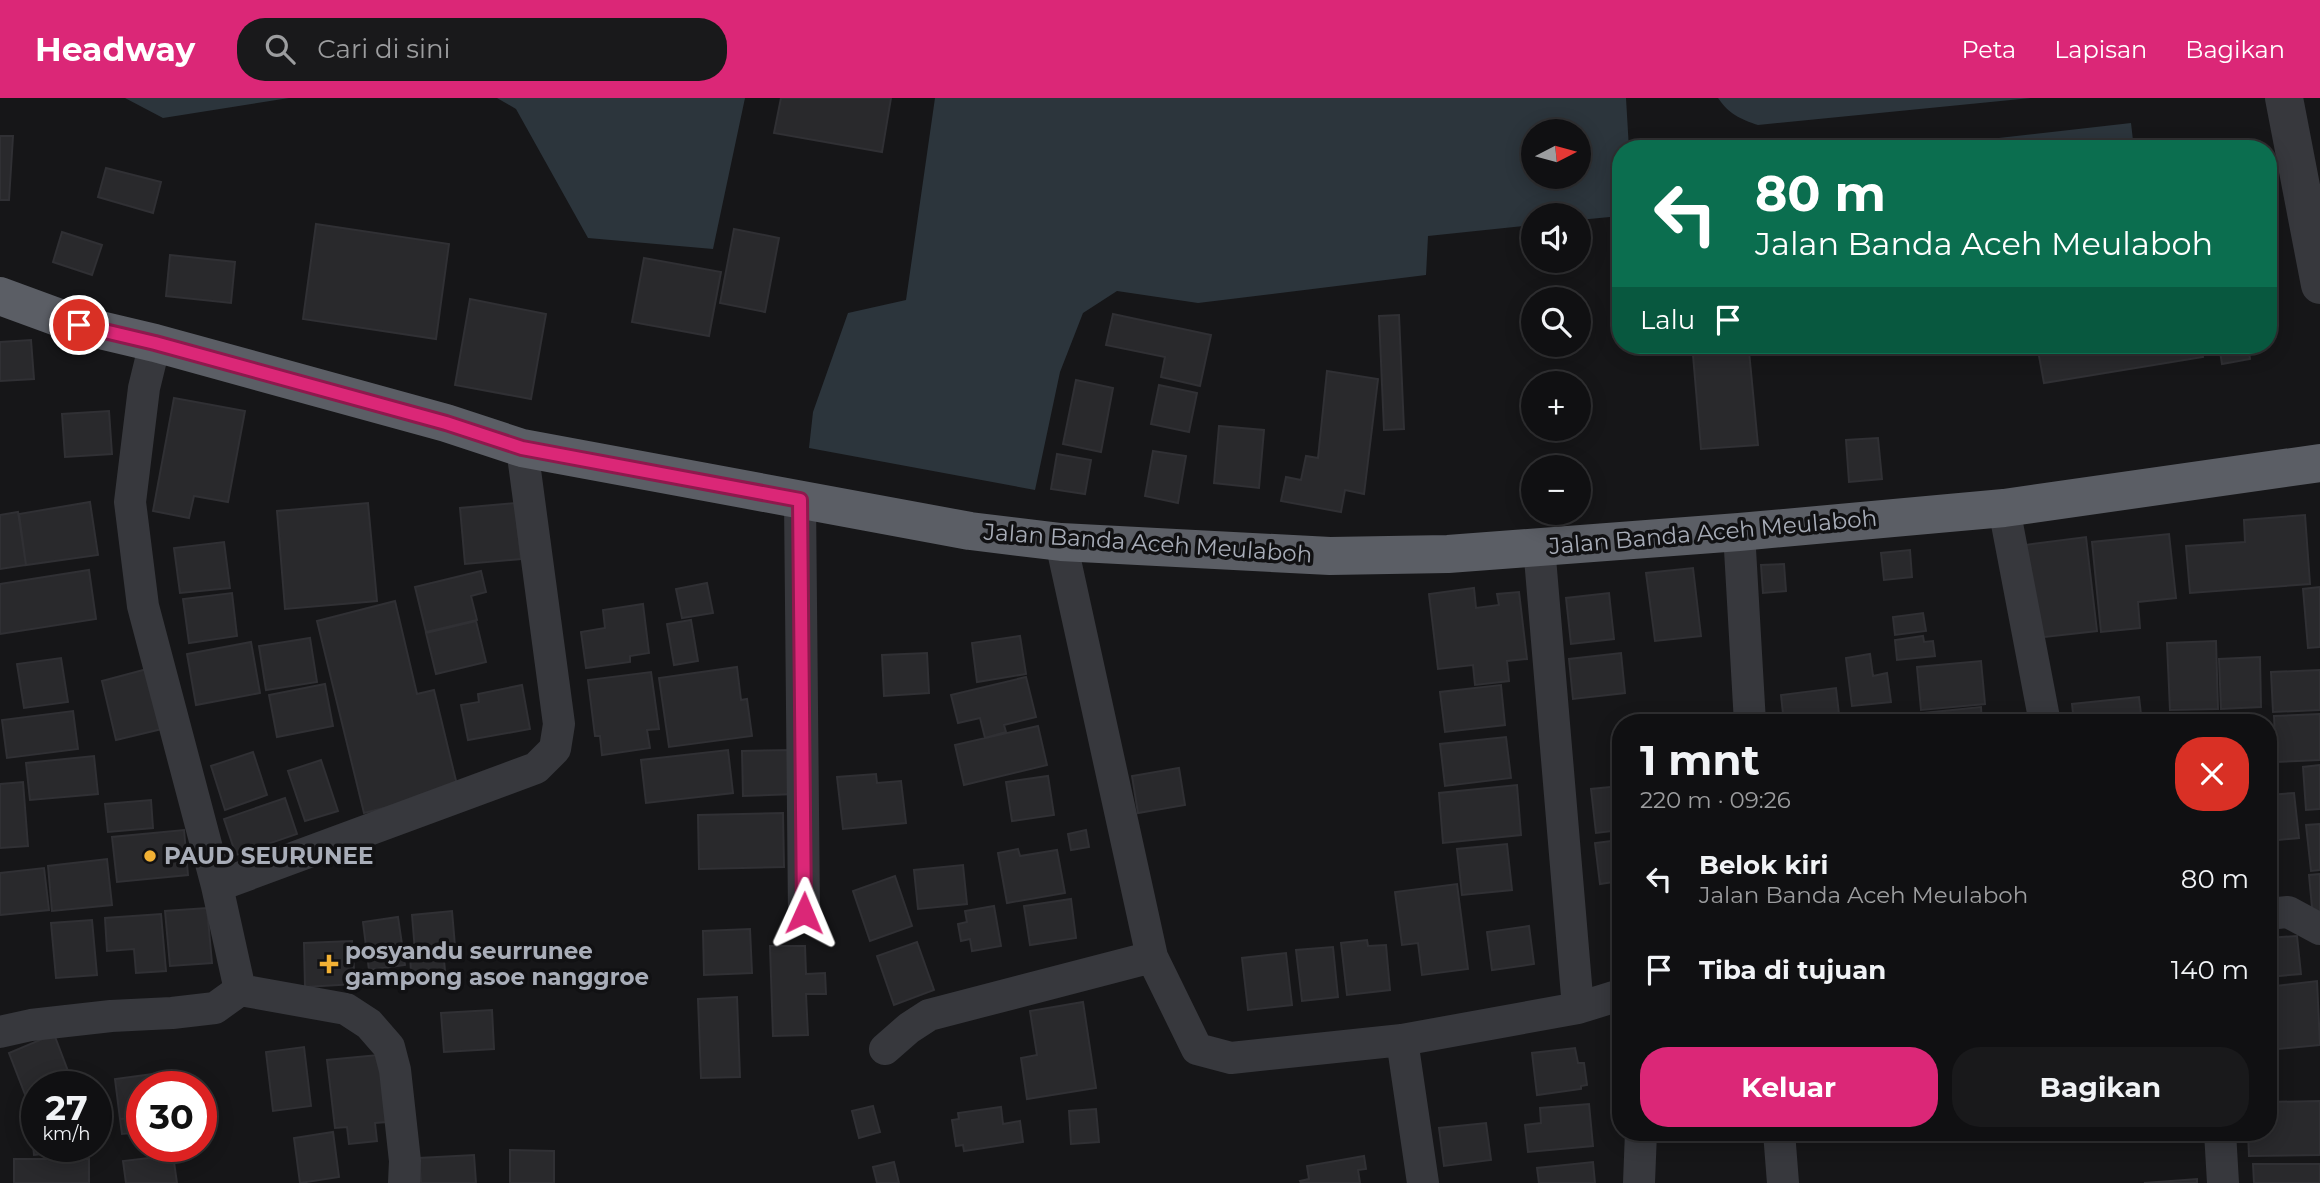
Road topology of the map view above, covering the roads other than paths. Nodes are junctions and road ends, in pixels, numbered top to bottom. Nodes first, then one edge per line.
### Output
1 (2284, 98) edge
2 (2320, 285) edge
3 (0, 296) edge
4 (155, 343) junction
5 (522, 448) junction
6 (2320, 463) edge
7 (800, 500) junction
8 (2004, 508) junction
9 (1739, 532) junction
10 (1061, 542) junction
11 (1539, 546) junction
12 (1749, 714) edge
13 (2043, 714) edge
14 (217, 886) junction
15 (804, 913) dead end
16 (2277, 913) edge
17 (2320, 929) edge
18 (1152, 957) junction
19 (240, 990) junction
20 (1612, 997) edge
21 (1578, 1008) junction
22 (0, 1032) edge
23 (1402, 1040) junction
24 (885, 1049) dead end
25 (1641, 1141) edge
26 (1780, 1141) edge
27 (2221, 1141) edge
28 (404, 1183) edge
29 (1423, 1183) edge
30 (1639, 1183) edge
31 (1783, 1183) edge
32 (2223, 1183) edge

1 - 2 street
3 - 4 highway, Jalan Banda Aceh Meulaboh
4 - 5 highway, Jalan Banda Aceh Meulaboh
4 - 14 street
5 - 7 highway, Jalan Banda Aceh Meulaboh
5 - 14 street
6 - 8 highway, Jalan Banda Aceh Meulaboh
7 - 10 highway, Jalan Banda Aceh Meulaboh
7 - 15 street
8 - 9 highway, Jalan Banda Aceh Meulaboh
8 - 13 street
9 - 11 highway, Jalan Banda Aceh Meulaboh
9 - 12 street
10 - 11 highway, Jalan Banda Aceh Meulaboh
10 - 18 street
11 - 21 street
14 - 19 street
16 - 17 street
18 - 23 street
18 - 24 street
19 - 22 street
19 - 28 street
20 - 21 street
21 - 23 street
23 - 29 street
25 - 30 street
26 - 31 street
27 - 32 street

